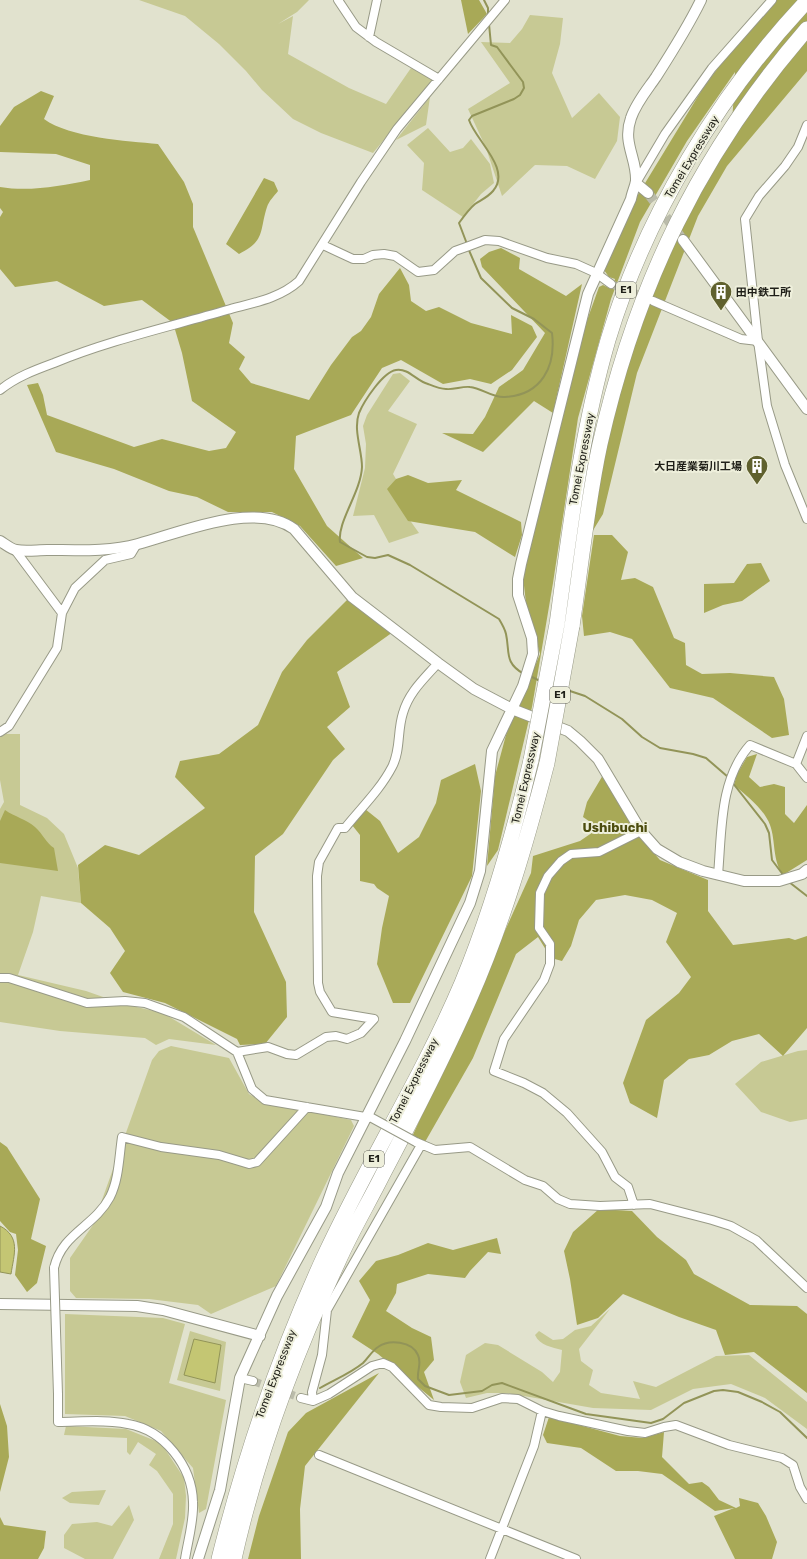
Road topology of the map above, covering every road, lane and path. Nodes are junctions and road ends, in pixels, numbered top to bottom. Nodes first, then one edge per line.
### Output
1 (338, 0) edge
2 (377, 0) edge
3 (505, 0) edge
4 (701, 0) edge
5 (772, 0) edge
6 (807, 1) edge
7 (807, 29) edge
8 (369, 37) junction
9 (439, 79) junction
10 (807, 125) edge
11 (636, 182) junction
12 (648, 193) tunnel mouth
13 (683, 240) tunnel mouth
14 (323, 245) junction
15 (596, 273) junction
16 (611, 284) tunnel mouth
17 (653, 301) tunnel mouth
18 (758, 341) junction
19 (0, 390) edge
20 (807, 409) edge
21 (807, 520) edge
22 (0, 541) edge
23 (138, 544) junction
24 (15, 550) junction
25 (62, 613) junction
26 (565, 625) junction
27 (438, 663) junction
28 (512, 709) junction
29 (0, 732) edge
30 (807, 736) edge
31 (796, 764) junction
32 (807, 778) edge
33 (642, 831) junction
34 (807, 870) edge
35 (718, 875) junction
36 (0, 978) edge
37 (237, 1052) junction
38 (307, 1107) junction
39 (370, 1117) junction
40 (418, 1144) junction
41 (634, 1205) junction
42 (807, 1288) edge
43 (0, 1304) edge
44 (260, 1336) junction
45 (240, 1378) junction
46 (253, 1381) tunnel mouth
47 (301, 1398) tunnel mouth
48 (313, 1401) junction
49 (542, 1411) junction
50 (319, 1455) dead end
51 (807, 1499) edge
52 (502, 1529) junction
53 (185, 1559) edge
54 (198, 1559) edge
55 (220, 1559) edge
56 (234, 1559) edge
57 (490, 1559) edge
58 (576, 1559) edge

1 - 8 street
2 - 8 street
3 - 9 street
4 - 11 street
5 - 11 street
6 - 26 highway, Tomei Expressway / E1
7 - 26 highway, Tomei Expressway / E1
8 - 9 street
9 - 14 street
10 - 18 street
11 - 12 street
11 - 15 street
13 - 18 street
14 - 15 street
14 - 19 street
15 - 16 street
15 - 28 street
17 - 18 street
18 - 20 street
18 - 21 street
22 - 24 street
23 - 24 street
23 - 25 street
23 - 27 street
24 - 25 street
25 - 29 street
26 - 55 highway, Tomei Expressway / E1, bridge
26 - 56 highway, Tomei Expressway / E1, bridge
27 - 28 street
27 - 37 street
28 - 33 street
28 - 39 street
30 - 31 street
31 - 32 street
31 - 35 street
33 - 35 street
33 - 41 street
34 - 35 street
36 - 37 street
37 - 38 street
38 - 39 street
38 - 53 street, bridge
39 - 40 street, bridge
39 - 44 street
40 - 41 street
40 - 48 street
41 - 42 street
43 - 44 street
44 - 45 street
45 - 46 street
45 - 54 street
47 - 48 street
48 - 49 street
49 - 51 street
49 - 52 street
50 - 52 street
52 - 57 street
52 - 58 street

